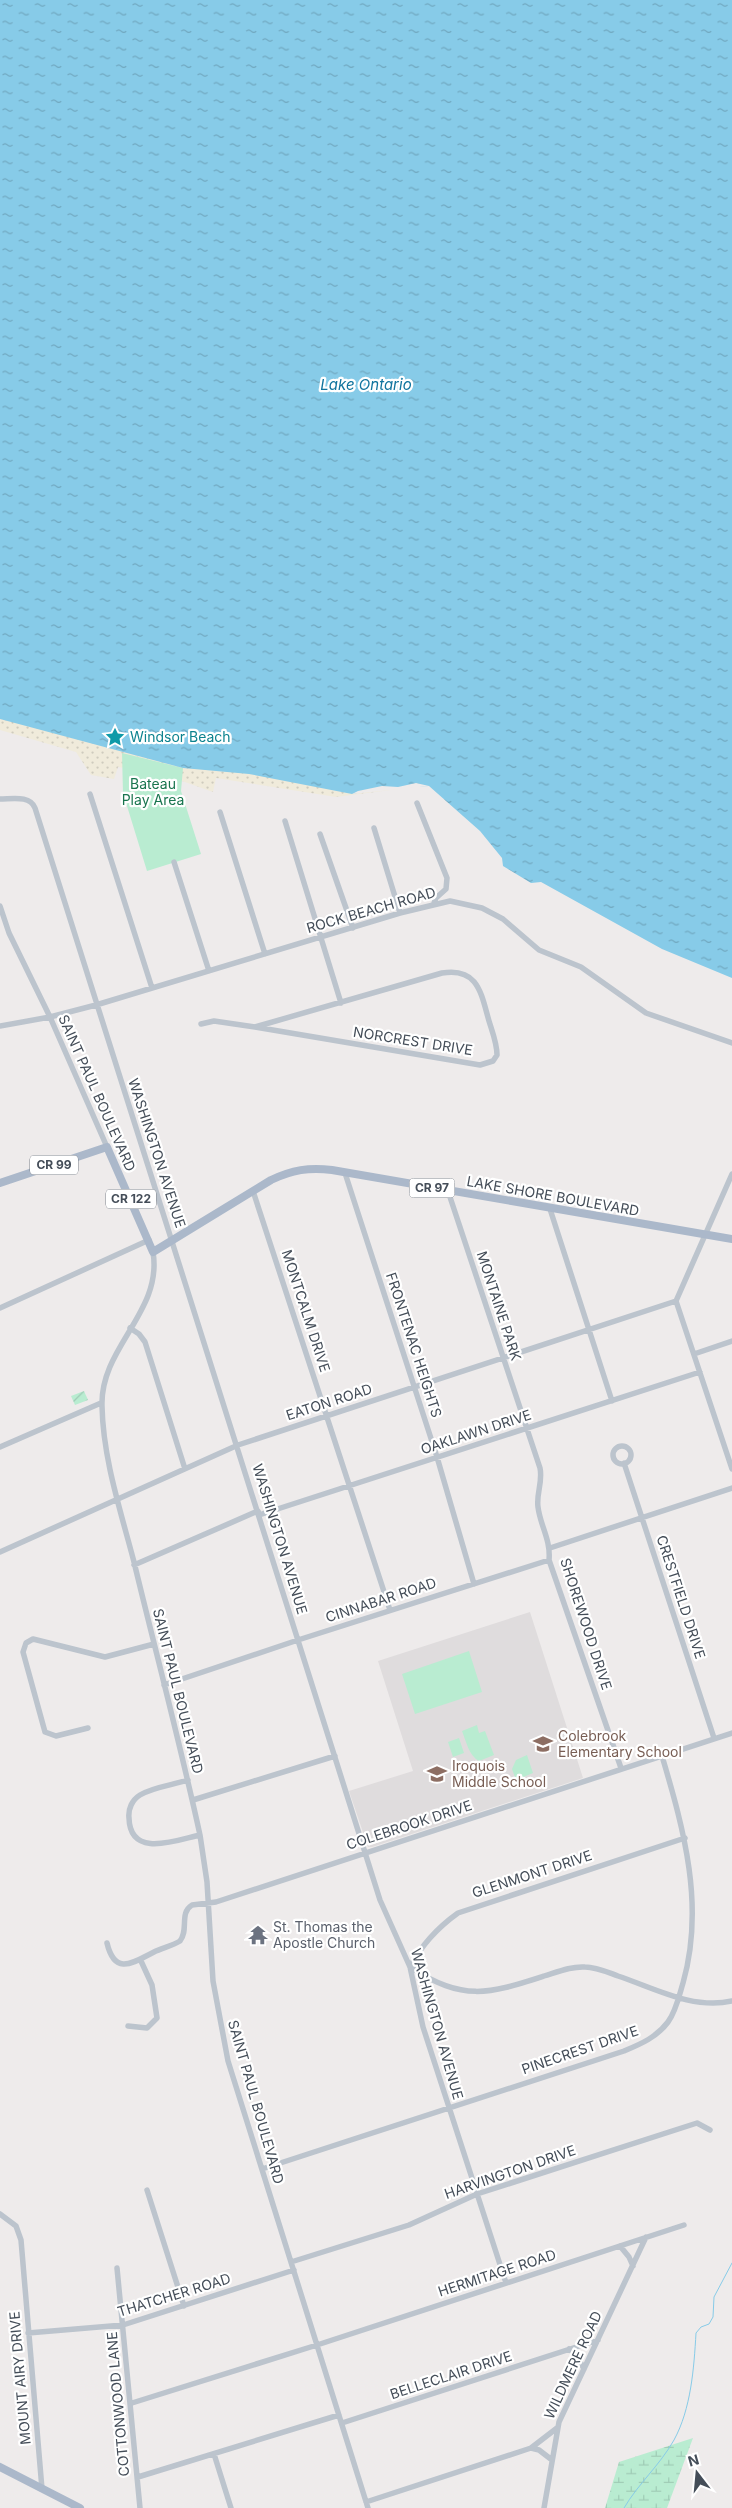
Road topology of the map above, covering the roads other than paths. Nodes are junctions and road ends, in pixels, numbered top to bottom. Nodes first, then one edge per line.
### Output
1 (90, 794) dead end
2 (0, 799) edge
3 (416, 802) dead end
4 (220, 812) dead end
5 (285, 821) dead end
6 (374, 828) dead end
7 (320, 834) dead end
8 (174, 862) dead end
9 (434, 903) junction
10 (0, 906) edge
11 (400, 913) junction
12 (353, 928) junction
13 (321, 938) junction
14 (264, 954) junction
15 (209, 971) junction
16 (152, 988) junction
17 (340, 1003) junction
18 (96, 1005) junction
19 (50, 1017) junction
20 (201, 1024) dead end
21 (0, 1026) edge
22 (255, 1027) junction
23 (732, 1043) edge
24 (107, 1147) junction
25 (346, 1173) junction
26 (732, 1174) edge
27 (0, 1183) edge
28 (253, 1191) junction
29 (448, 1191) junction
30 (550, 1209) junction
31 (706, 1235) junction
32 (732, 1239) edge
33 (149, 1240) junction
34 (172, 1242) junction
35 (153, 1252) junction
36 (676, 1301) junction
37 (0, 1308) edge
38 (130, 1328) junction
39 (589, 1330) junction
40 (732, 1341) edge
41 (694, 1354) junction
42 (502, 1358) junction
43 (700, 1372) junction
44 (415, 1387) junction
45 (612, 1401) junction
46 (102, 1403) junction
47 (327, 1416) junction
48 (526, 1429) junction
49 (238, 1445) junction
50 (0, 1447) edge
51 (437, 1458) junction
52 (624, 1463) dead end
53 (185, 1469) junction
54 (732, 1469) edge
55 (349, 1485) junction
56 (732, 1488) edge
57 (118, 1499) junction
58 (258, 1513) junction
59 (643, 1518) junction
60 (550, 1548) junction
61 (0, 1552) edge
62 (549, 1560) junction
63 (134, 1565) junction
64 (474, 1584) junction
65 (390, 1610) junction
66 (298, 1640) junction
67 (154, 1644) junction
68 (164, 1685) junction
69 (88, 1728) dead end
70 (732, 1733) edge
71 (714, 1738) junction
72 (335, 1756) junction
73 (662, 1756) junction
74 (621, 1768) junction
75 (188, 1780) junction
76 (192, 1800) junction
77 (200, 1834) junction
78 (685, 1838) junction
79 (365, 1853) junction
80 (208, 1904) junction
81 (108, 1943) dead end
82 (141, 1961) junction
83 (410, 1968) junction
84 (679, 1998) junction
85 (732, 2001) edge
86 (128, 2026) dead end
87 (449, 2108) junction
88 (710, 2130) dead end
89 (262, 2169) junction
90 (147, 2190) dead end
91 (477, 2194) junction
92 (0, 2214) edge
93 (684, 2225) dead end
94 (646, 2237) junction
95 (620, 2246) junction
96 (291, 2262) junction
97 (633, 2266) junction
98 (117, 2268) dead end
99 (294, 2270) junction
100 (506, 2283) junction
101 (184, 2306) junction
102 (123, 2325) junction
103 (28, 2333) junction
104 (598, 2340) junction
105 (317, 2345) junction
106 (569, 2349) junction
107 (584, 2369) junction
108 (132, 2403) junction
109 (339, 2415) junction
110 (342, 2424) junction
111 (557, 2428) junction
112 (531, 2448) junction
113 (214, 2454) junction
114 (552, 2460) junction
115 (0, 2468) edge
116 (138, 2477) junction
117 (42, 2489) junction
118 (367, 2505) edge
119 (80, 2508) edge
120 (140, 2508) edge
121 (231, 2508) edge
122 (544, 2508) edge

1 - 16 street
2 - 18 street, WASHINGTON AVENUE
3 - 9 street
4 - 14 street
5 - 13 street
6 - 11 street
7 - 12 street
8 - 15 street
9 - 11 street, ROCK BEACH ROAD
9 - 23 street, ROCK BEACH ROAD
10 - 19 street, SAINT PAUL BOULEVARD / CR 122
11 - 12 street, ROCK BEACH ROAD
12 - 13 street, ROCK BEACH ROAD
13 - 14 street, ROCK BEACH ROAD
13 - 17 street
14 - 15 street, ROCK BEACH ROAD
15 - 16 street, ROCK BEACH ROAD
16 - 18 street, ROCK BEACH ROAD
17 - 22 street, NORCREST DRIVE
17 - 22 street, NORCREST DRIVE
18 - 19 street, ROCK BEACH ROAD
18 - 34 street, WASHINGTON AVENUE
19 - 21 street, ROCK BEACH ROAD
19 - 24 street, SAINT PAUL BOULEVARD / CR 122
20 - 22 street, NORCREST DRIVE
24 - 27 main road, CR 99
24 - 33 main road, SAINT PAUL BOULEVARD / CR 122
25 - 28 main road, LAKE SHORE BOULEVARD / CR 97
25 - 29 main road, LAKE SHORE BOULEVARD / CR 97
25 - 44 street, FRONTENAC HEIGHTS
26 - 31 street
28 - 34 main road, LAKE SHORE BOULEVARD / CR 97
28 - 47 street, MONTCALM DRIVE
29 - 30 main road, LAKE SHORE BOULEVARD / CR 97
29 - 42 street, MONTAINE PARK
30 - 31 main road, LAKE SHORE BOULEVARD / CR 97
30 - 39 street
31 - 32 main road, LAKE SHORE BOULEVARD / CR 97
31 - 36 street
33 - 35 main road, SAINT PAUL BOULEVARD / CR 122
33 - 37 street
34 - 35 main road, LAKE SHORE BOULEVARD / CR 97
34 - 49 street, WASHINGTON AVENUE
35 - 38 street, SAINT PAUL BOULEVARD / CR 122
36 - 39 street, EATON ROAD
36 - 41 street
38 - 46 street, SAINT PAUL BOULEVARD / CR 122
38 - 53 street
39 - 42 street, EATON ROAD
39 - 45 street
40 - 41 street
41 - 43 street
42 - 44 street, EATON ROAD
42 - 48 street, MONTAINE PARK
43 - 45 street, OAKLAWN DRIVE
43 - 54 street
44 - 47 street, EATON ROAD
44 - 51 street, FRONTENAC HEIGHTS
45 - 48 street, OAKLAWN DRIVE
46 - 50 street
46 - 57 street, SAINT PAUL BOULEVARD / CR 122
47 - 49 street, EATON ROAD
47 - 55 street, MONTCALM DRIVE
48 - 51 street, OAKLAWN DRIVE
48 - 60 street, SHOREWOOD DRIVE
49 - 53 street, EATON ROAD
49 - 58 street, WASHINGTON AVENUE
51 - 55 street, OAKLAWN DRIVE
51 - 64 street, FRONTENAC HEIGHTS
52 - 59 street, CRESTFIELD DRIVE
53 - 57 street, EATON ROAD
55 - 58 street, OAKLAWN DRIVE
55 - 65 street, MONTCALM DRIVE
56 - 59 street
57 - 61 street, EATON ROAD
57 - 63 street, SAINT PAUL BOULEVARD / CR 122
58 - 63 street, OAKLAWN DRIVE
58 - 66 street, WASHINGTON AVENUE
59 - 60 street
59 - 71 street, CRESTFIELD DRIVE
60 - 62 street, SHOREWOOD DRIVE
62 - 64 street, CINNABAR ROAD
62 - 74 street, SHOREWOOD DRIVE
63 - 67 street, SAINT PAUL BOULEVARD / CR 122
64 - 65 street, CINNABAR ROAD
65 - 66 street, CINNABAR ROAD
66 - 68 street, CINNABAR ROAD
66 - 72 street, WASHINGTON AVENUE
67 - 68 street, SAINT PAUL BOULEVARD / CR 122
67 - 69 street
68 - 75 street, SAINT PAUL BOULEVARD / CR 122
70 - 71 street, COLEBROOK DRIVE
71 - 73 street, COLEBROOK DRIVE
72 - 76 street
72 - 79 street, WASHINGTON AVENUE
73 - 74 street, COLEBROOK DRIVE
73 - 78 street, PINECREST DRIVE
74 - 79 street, COLEBROOK DRIVE
75 - 76 street, SAINT PAUL BOULEVARD / CR 122
75 - 77 street
76 - 77 street, SAINT PAUL BOULEVARD / CR 122
77 - 80 street, SAINT PAUL BOULEVARD / CR 122
78 - 83 street, GLENMONT DRIVE
78 - 84 street, PINECREST DRIVE
79 - 80 street, COLEBROOK DRIVE
79 - 83 street, WASHINGTON AVENUE
80 - 82 street, COLEBROOK DRIVE
80 - 89 street, SAINT PAUL BOULEVARD / CR 122
81 - 82 street
82 - 86 street
83 - 84 street
83 - 87 street, WASHINGTON AVENUE
84 - 85 street
84 - 87 street, PINECREST DRIVE
87 - 89 street, PINECREST DRIVE
87 - 91 street, WASHINGTON AVENUE
88 - 91 street, HARVINGTON DRIVE
89 - 96 street, SAINT PAUL BOULEVARD / CR 122
90 - 101 street
91 - 96 street, HARVINGTON DRIVE
91 - 100 street, WASHINGTON AVENUE
92 - 103 street, MOUNT AIRY DRIVE
93 - 94 street, HERMITAGE ROAD
94 - 95 street, HERMITAGE ROAD
94 - 97 street, WILDMERE ROAD
95 - 97 street
95 - 100 street, HERMITAGE ROAD
96 - 99 street, SAINT PAUL BOULEVARD / CR 122
97 - 104 street, WILDMERE ROAD
98 - 102 street, COTTONWOOD LANE
99 - 101 street, THATCHER ROAD
99 - 105 street, SAINT PAUL BOULEVARD / CR 122
100 - 105 street, HERMITAGE ROAD
101 - 102 street, THATCHER ROAD
102 - 103 street, THATCHER ROAD
102 - 108 street, COTTONWOOD LANE
103 - 117 street, MOUNT AIRY DRIVE
104 - 106 street, BELLECLAIR DRIVE
104 - 107 street, WILDMERE ROAD
105 - 108 street, HERMITAGE ROAD
105 - 109 street, SAINT PAUL BOULEVARD / CR 122
106 - 107 street
106 - 110 street, BELLECLAIR DRIVE
107 - 111 street, WILDMERE ROAD
108 - 116 street, COTTONWOOD LANE
109 - 110 street, SAINT PAUL BOULEVARD / CR 122
109 - 113 street
110 - 118 street, SAINT PAUL BOULEVARD / CR 122
111 - 112 street
111 - 114 street, WILDMERE ROAD
112 - 114 street
112 - 118 street
113 - 116 street
113 - 121 street
114 - 122 street, WILDMERE ROAD
115 - 117 main road
116 - 120 street, COTTONWOOD LANE
117 - 119 main road

